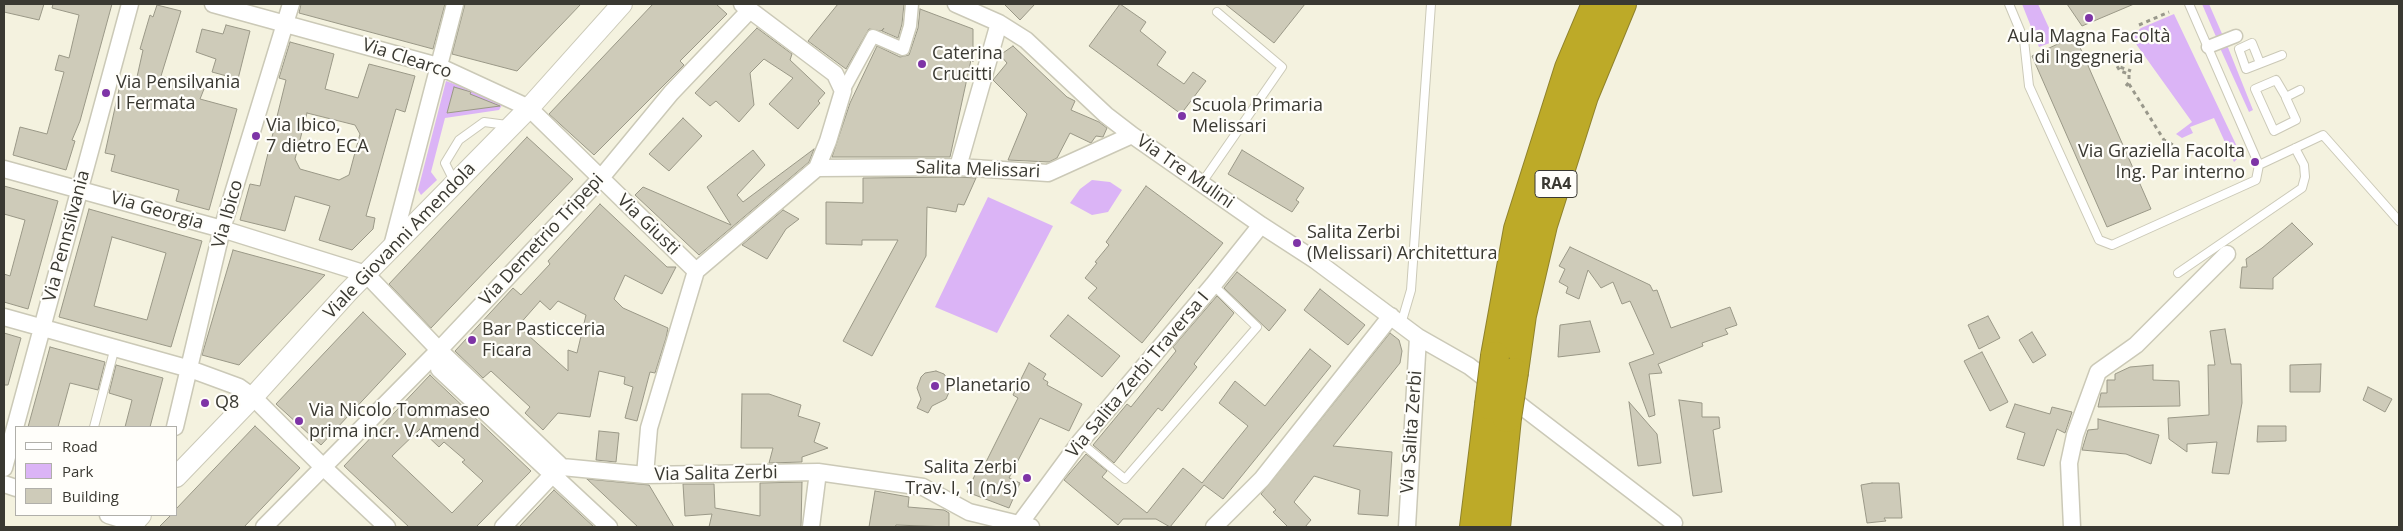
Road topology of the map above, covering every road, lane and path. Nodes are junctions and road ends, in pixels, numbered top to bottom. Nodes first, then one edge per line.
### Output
1 (130, 4) edge
2 (213, 4) edge
3 (291, 4) edge
4 (455, 4) edge
5 (622, 4) edge
6 (912, 4) edge
7 (956, 4) edge
8 (1431, 4) edge
9 (1596, 4) edge
10 (1622, 4) edge
11 (2009, 4) edge
12 (2189, 4) edge
13 (746, 7) edge
14 (1217, 12) dead end
15 (2169, 12) dead end
16 (999, 23) junction
17 (286, 24) junction
18 (2139, 25) dead end
19 (2236, 36) dead end
20 (2208, 47) junction
21 (2282, 55) dead end
22 (2260, 63) dead end
23 (438, 66) junction
24 (2131, 72) dead end
25 (2300, 90) dead end
26 (843, 91) junction
27 (2286, 98) dead end
28 (529, 108) junction
29 (512, 126) junction
30 (1132, 135) junction
31 (2295, 148) junction
32 (2171, 157) dead end
33 (2259, 165) junction
34 (958, 167) junction
35 (817, 168) junction
36 (4, 169) edge
37 (600, 179) junction
38 (455, 184) junction
39 (1201, 184) junction
40 (78, 189) junction
41 (2399, 221) edge
42 (1261, 225) junction
43 (222, 230) junction
44 (390, 250) junction
45 (2227, 254) dead end
46 (696, 271) junction
47 (366, 274) junction
48 (2178, 274) dead end
49 (1213, 285) junction
50 (4, 317) edge
51 (1396, 320) junction
52 (42, 328) junction
53 (1418, 337) junction
54 (115, 347) junction
55 (439, 350) junction
56 (1504, 364) junction
57 (190, 369) junction
58 (254, 397) junction
59 (1498, 412) junction
60 (15, 426) edge
61 (94, 426) edge
62 (175, 426) edge
63 (15, 427) edge
64 (1080, 442) junction
65 (322, 466) junction
66 (4, 468) edge
67 (179, 469) edge
68 (818, 472) junction
69 (552, 475) junction
70 (645, 475) junction
71 (112, 516) edge
72 (135, 522) edge
73 (1674, 522) dead end
74 (1024, 526) edge
75 (264, 527) edge
76 (387, 527) edge
77 (503, 527) edge
78 (609, 527) edge
79 (811, 527) edge
80 (1214, 527) edge
81 (1407, 527) edge
82 (1474, 527) edge
83 (1496, 527) edge
84 (2072, 527) edge

1 - 40 street, Via Pennsilvania
2 - 17 street, Via Clearco
3 - 17 street, Via Ibico
4 - 23 street
5 - 28 street, Viale Giovanni Amendola
6 - 26 street
7 - 16 street, Via Tre Mulini
8 - 51 lane
9 - 56 highway, RA4
10 - 56 highway, RA4
11 - 33 lane
12 - 20 lane
13 - 26 street
13 - 37 street, Via Demetrio Tripepi
14 - 39 lane
15 - 18 path
16 - 30 street, Via Tre Mulini
16 - 34 street
17 - 23 street, Via Clearco
17 - 43 street, Via Ibico
19 - 20 street
20 - 33 lane
21 - 22 lane
23 - 28 street, Via Clearco
23 - 44 street
24 - 32 path
25 - 27 lane
26 - 35 street
28 - 29 street, Viale Giovanni Amendola
28 - 37 street, Via Clearco
29 - 38 street, Viale Giovanni Amendola
29 - 38 lane
30 - 34 street, Salita Melissari
30 - 39 street, Via Tre Mulini
31 - 33 lane
31 - 41 lane
31 - 48 lane
34 - 35 street, Salita Melissari
35 - 46 street
36 - 40 street, Via Georgia
37 - 46 street, Via Giusti
37 - 55 street, Via Demetrio Tripepi
38 - 44 street, Viale Giovanni Amendola
39 - 42 street, Via Tre Mulini
40 - 43 street, Via Georgia
40 - 52 street, Via Pennsilvania
42 - 49 street, Via Salita Zerbi Traversa I
42 - 51 street, Via Tre Mulini
43 - 47 street, Via Georgia
43 - 57 street, Via Ibico
44 - 47 street, Viale Giovanni Amendola
45 - 84 street
46 - 70 street
47 - 55 street, Via Salita Zerbi
47 - 58 street, Viale Giovanni Amendola
49 - 64 street, Via Salita Zerbi Traversa I
49 - 64 lane
50 - 52 street
51 - 53 street, Via Tre Mulini
51 - 80 street
52 - 54 street
52 - 60 street, Via Pennsilvania
53 - 73 street, Via Tre Mulini
53 - 81 street, Via Salita Zerbi
54 - 57 street
54 - 61 lane
55 - 65 street, Via Demetrio Tripepi
55 - 69 street
55 - 70 street, Via Salita Zerbi
56 - 59 highway, RA4, bridge
57 - 58 street
57 - 62 street, Via Ibico
58 - 65 street
58 - 67 street, Viale Giovanni Amendola
59 - 82 highway, RA4
59 - 83 highway, RA4
63 - 66 street, Via Pennsilvania
64 - 74 street, Via Salita Zerbi Traversa I
65 - 75 street, Via Demetrio Tripepi
65 - 76 street
68 - 70 street, Via Salita Zerbi
68 - 74 street, Via Salita Zerbi
68 - 79 street
69 - 77 street
69 - 78 street
71 - 72 street

